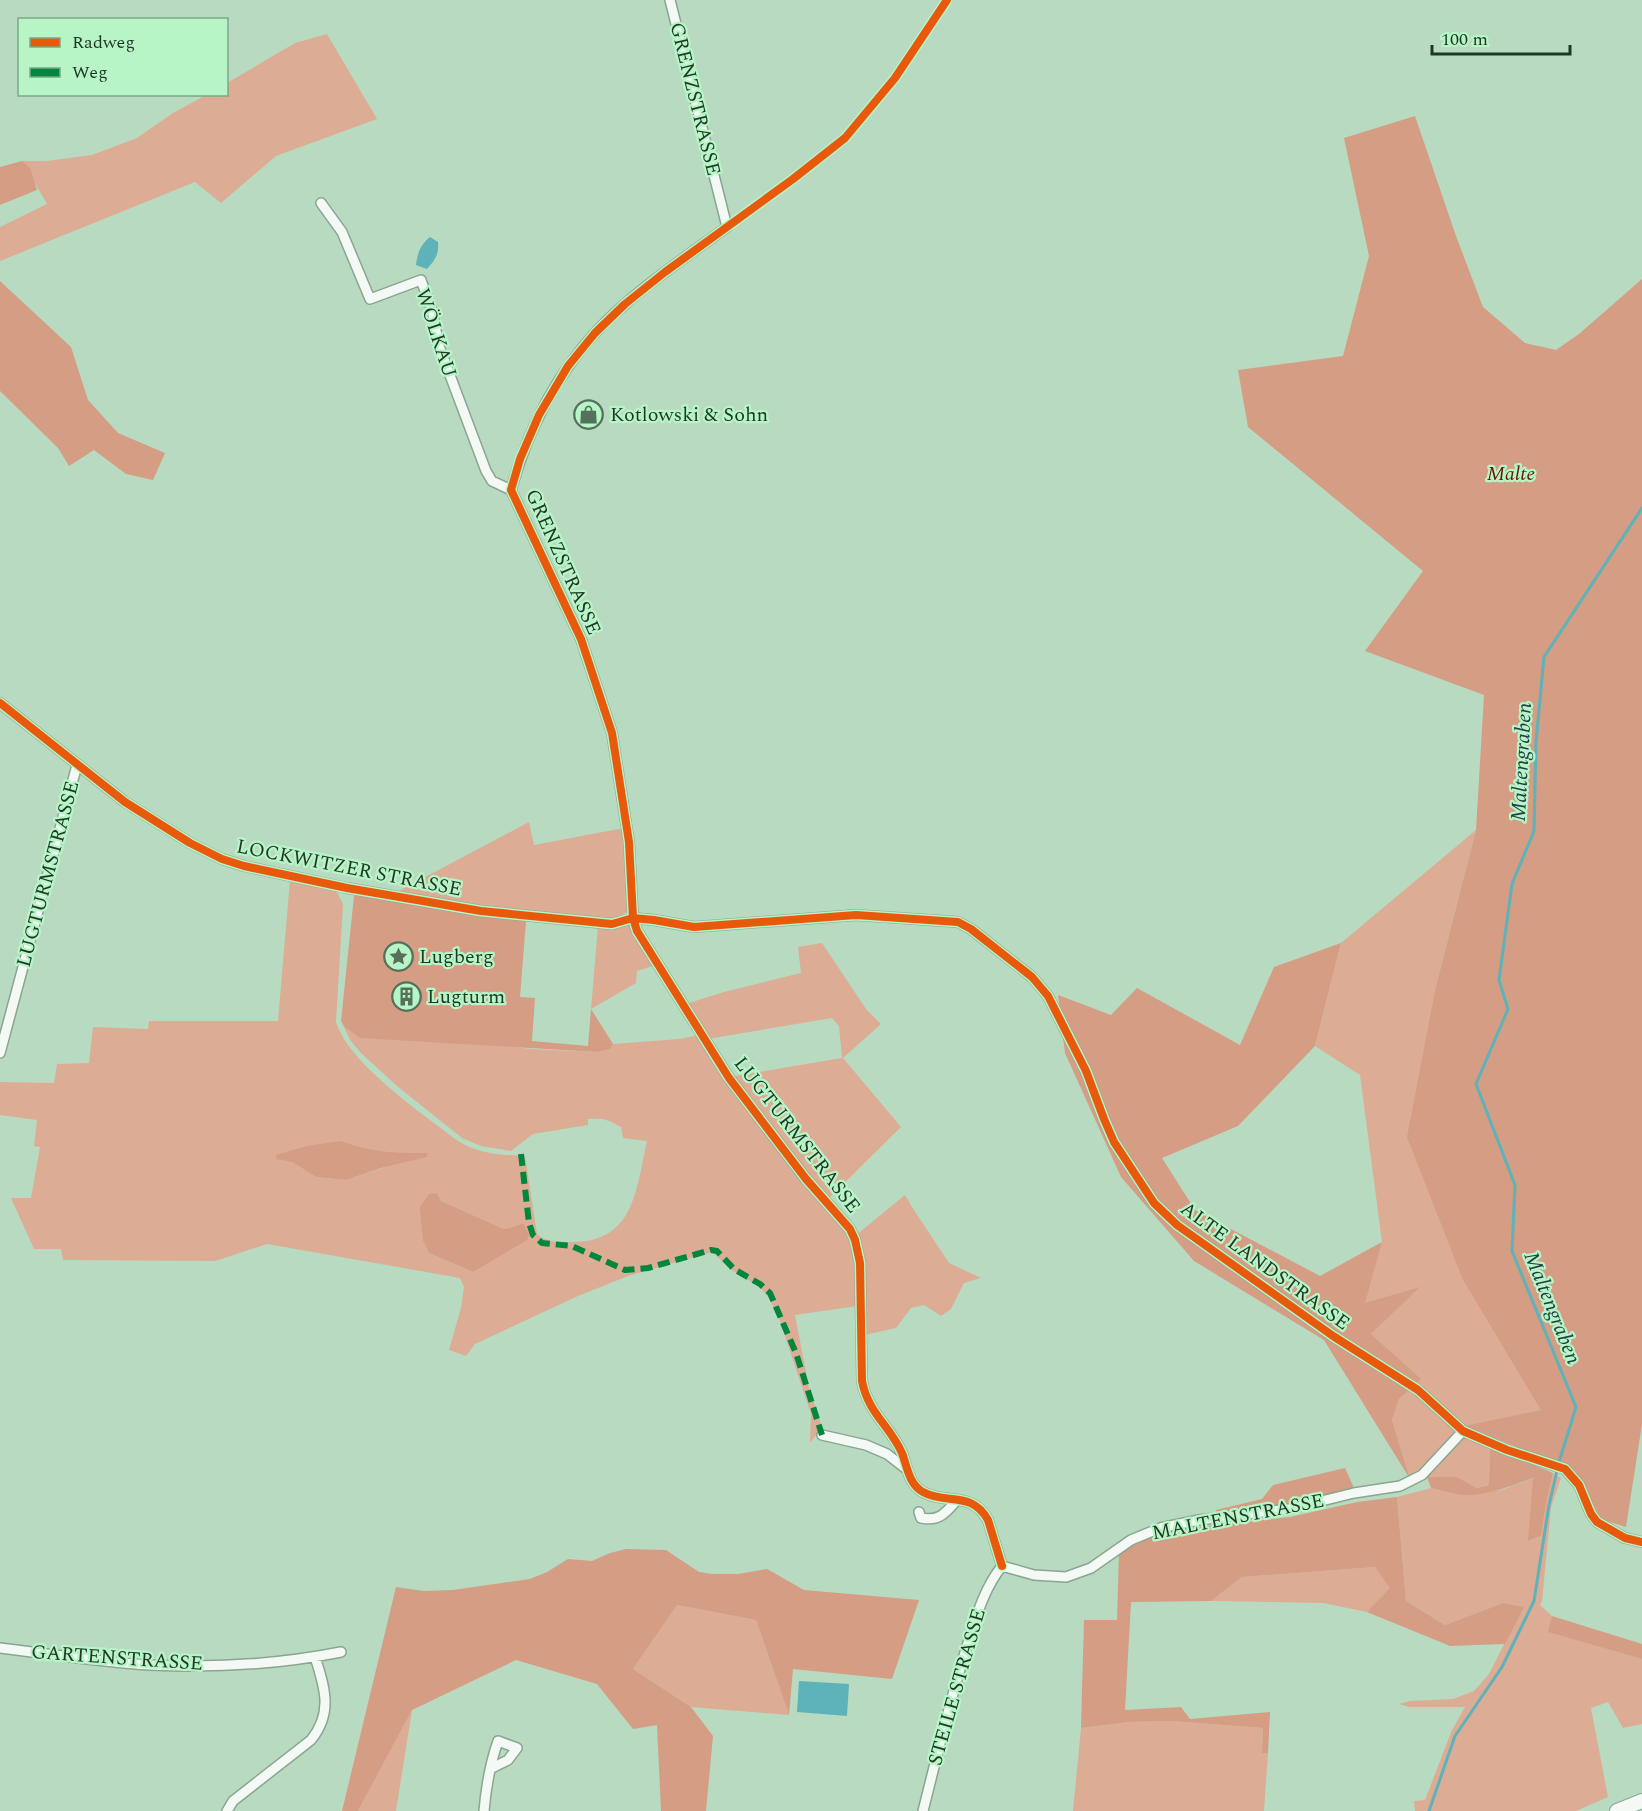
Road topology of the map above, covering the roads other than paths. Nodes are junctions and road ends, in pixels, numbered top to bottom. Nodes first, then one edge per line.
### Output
1 (670, 0) edge
2 (321, 203) dead end
3 (511, 489) junction
4 (0, 703) edge
5 (77, 765) junction
6 (633, 918) junction
7 (0, 1053) edge
8 (1463, 1431) junction
9 (822, 1435) dead end
10 (905, 1468) junction
11 (957, 1500) junction
12 (919, 1512) dead end
13 (1642, 1542) edge
14 (1002, 1566) junction
15 (0, 1648) edge
16 (341, 1652) dead end
17 (315, 1657) junction
18 (492, 1768) dead end
19 (1642, 1801) edge
20 (227, 1811) edge
21 (484, 1811) edge
22 (923, 1811) edge
23 (1618, 1811) edge

1 - 3 street, GRENZSTRASSE
2 - 3 street, WÖLKAU
3 - 6 street, GRENZSTRASSE
4 - 5 street, LOCKWITZER STRASSE
5 - 6 street, LOCKWITZER STRASSE
5 - 7 street, LUGTURMSTRASSE
6 - 8 street, ALTE LANDSTRASSE
6 - 10 street, LUGTURMSTRASSE
8 - 13 street, ALTE LANDSTRASSE
8 - 14 street, MALTENSTRASSE
9 - 10 street
10 - 11 street, LUGTURMSTRASSE
11 - 12 street
11 - 14 street
14 - 22 street, STEILE STRASSE
15 - 17 street, GARTENSTRASSE
16 - 17 street, GARTENSTRASSE
17 - 20 street
18 - 21 street
19 - 23 main road

